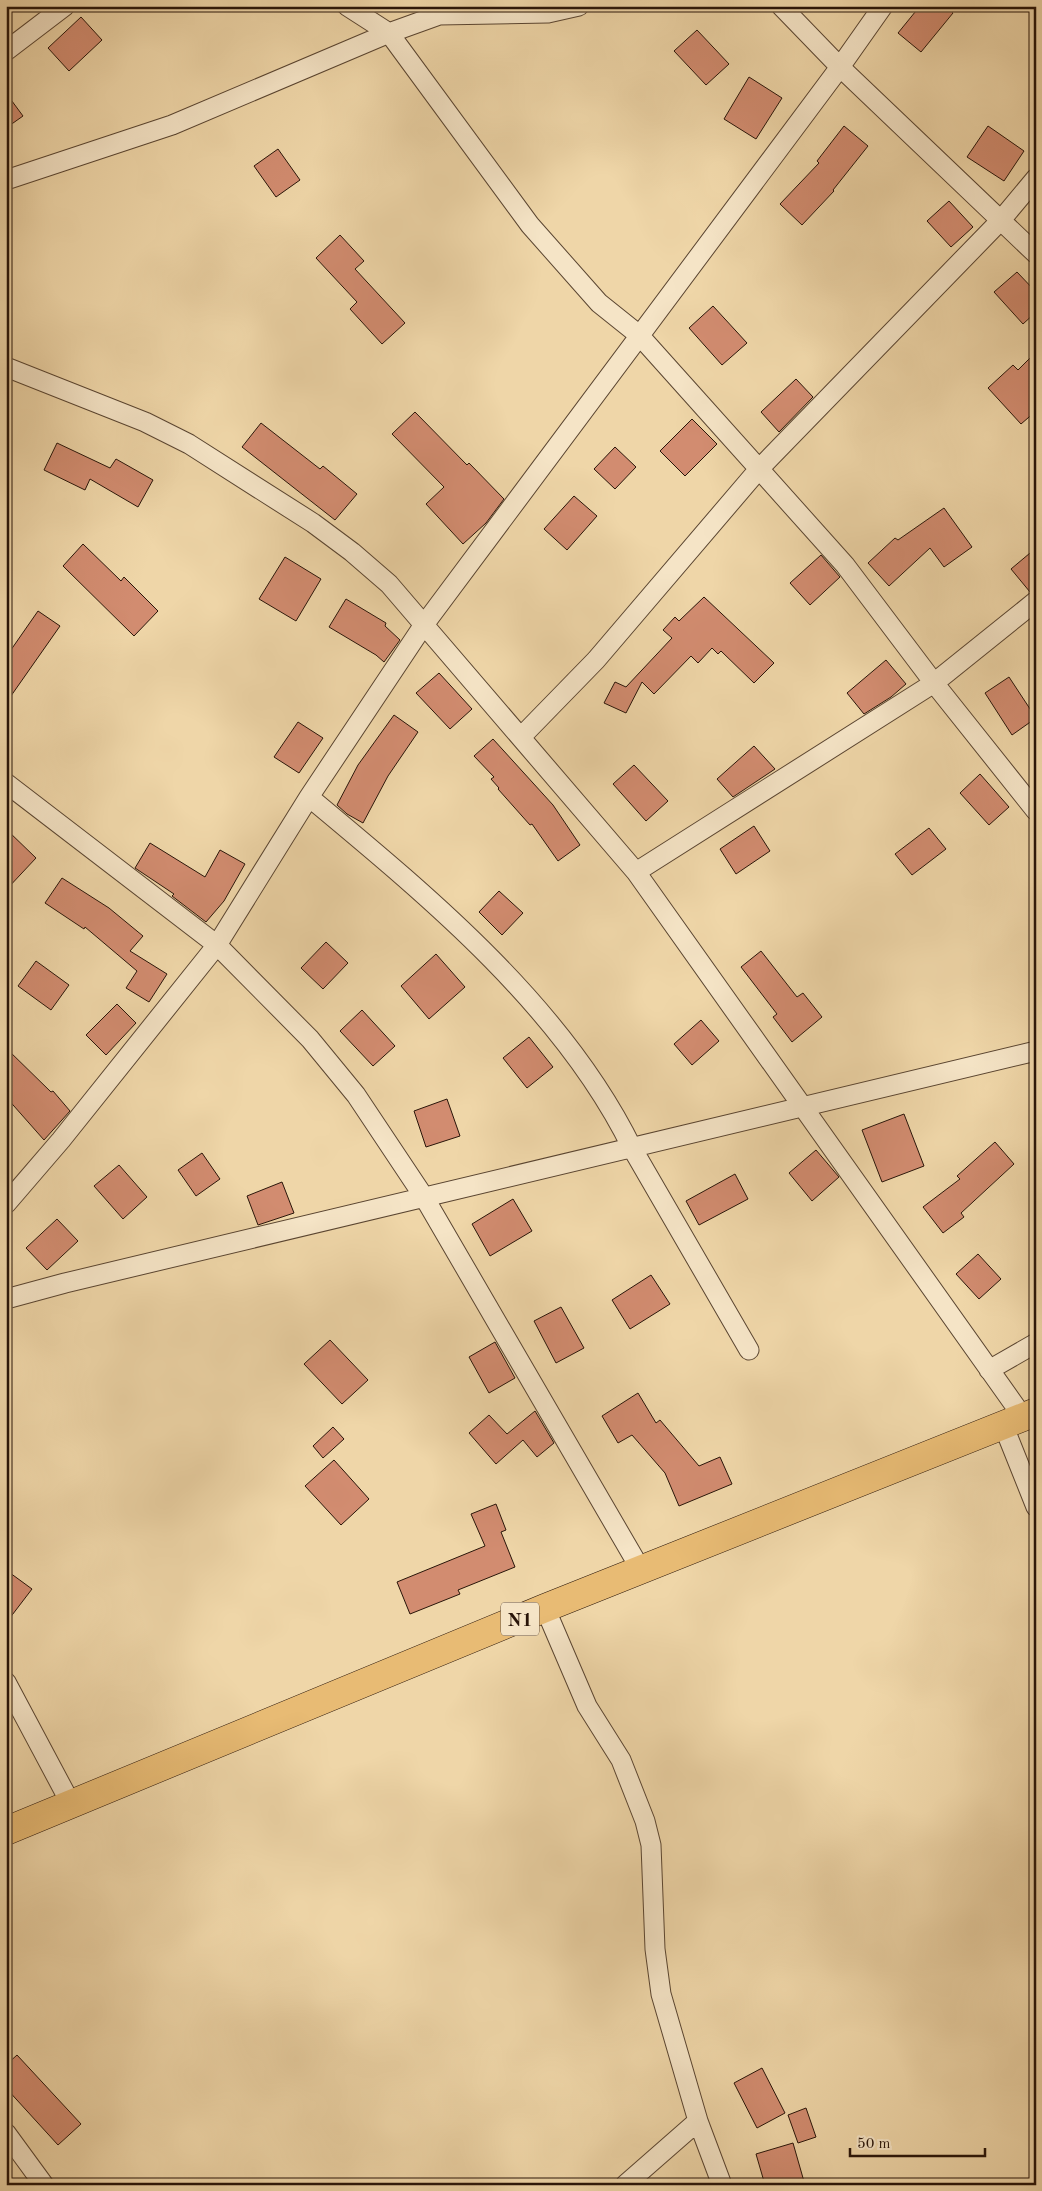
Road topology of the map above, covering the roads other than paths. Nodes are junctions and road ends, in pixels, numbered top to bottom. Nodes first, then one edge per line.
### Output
1 (65, 6) edge
2 (347, 6) edge
3 (579, 6) edge
4 (781, 6) edge
5 (882, 6) edge
6 (389, 33) junction
7 (6, 52) edge
8 (840, 67) junction
9 (1036, 178) edge
10 (6, 180) edge
11 (1001, 220) junction
12 (1036, 254) edge
13 (639, 335) junction
14 (6, 367) edge
15 (760, 469) junction
16 (1036, 601) edge
17 (424, 626) junction
18 (934, 683) junction
19 (521, 737) junction
20 (6, 783) edge
21 (309, 797) junction
22 (1036, 811) edge
23 (636, 872) junction
24 (217, 945) junction
25 (1036, 1051) edge
26 (803, 1107) junction
27 (632, 1148) junction
28 (424, 1197) junction
29 (6, 1204) edge
30 (6, 1299) edge
31 (1036, 1343) edge
32 (749, 1350) dead end
33 (989, 1370) junction
34 (1021, 1419) edge
35 (1036, 1507) edge
36 (641, 1570) junction
37 (545, 1608) junction
38 (6, 1682) edge
39 (70, 1804) junction
40 (6, 1831) edge
41 (698, 2121) junction
42 (6, 2134) edge
43 (44, 2185) edge
44 (625, 2185) edge
45 (722, 2185) edge

1 - 7 street
2 - 6 street
3 - 6 street
4 - 8 street
5 - 8 street
6 - 10 street
6 - 13 street
8 - 11 street
8 - 13 street
9 - 11 street
11 - 12 street
11 - 15 street
13 - 15 street
13 - 17 street
14 - 17 street
15 - 18 street
15 - 19 street
16 - 18 street
17 - 19 street
17 - 21 street
18 - 22 street
18 - 23 street
19 - 23 street
20 - 24 street
21 - 24 street
21 - 27 street
23 - 26 street
24 - 28 street
24 - 29 street
25 - 26 street
26 - 27 street
26 - 33 street
27 - 28 street
27 - 32 street
28 - 30 street
28 - 36 street
31 - 33 street
33 - 34 street
34 - 35 street
34 - 36 main road, N1
36 - 37 main road, N1
37 - 39 main road, N1
37 - 41 street
38 - 39 street
39 - 40 main road, N1
41 - 44 street
41 - 45 street
42 - 43 street

